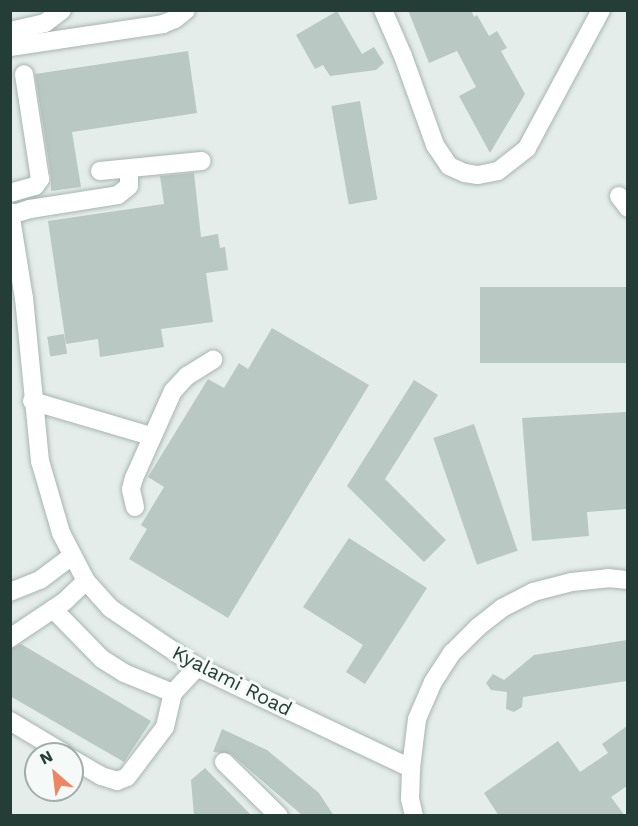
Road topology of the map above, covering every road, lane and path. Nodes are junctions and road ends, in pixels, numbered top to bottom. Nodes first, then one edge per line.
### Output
1 (62, 10) edge
2 (186, 10) edge
3 (383, 10) edge
4 (601, 10) edge
5 (10, 31) edge
6 (10, 47) edge
7 (24, 74) dead end
8 (202, 161) dead end
9 (129, 170) junction
10 (100, 171) dead end
11 (10, 193) edge
12 (11, 214) edge
13 (15, 262) edge
14 (17, 299) edge
15 (213, 360) dead end
16 (32, 402) junction
17 (152, 436) junction
18 (135, 507) dead end
19 (72, 556) junction
20 (627, 580) edge
21 (86, 581) junction
22 (10, 592) edge
23 (53, 609) junction
24 (10, 638) edge
25 (197, 667) junction
26 (173, 693) junction
27 (10, 721) edge
28 (44, 742) edge
29 (224, 762) dead end
30 (84, 766) edge
31 (411, 768) junction
32 (279, 816) edge
33 (414, 816) edge

1 - 5 lane
2 - 6 lane
3 - 4 lane
7 - 11 lane
8 - 9 lane
9 - 10 lane
9 - 12 lane
12 - 13 lane, Kyalami Road
13 - 14 lane, Kyalami Road
14 - 16 lane, Kyalami Road
15 - 17 lane
16 - 17 lane
16 - 19 lane, Kyalami Road
17 - 18 lane
19 - 21 lane, Kyalami Road
19 - 22 lane
20 - 31 lane
21 - 23 lane
21 - 25 lane, Kyalami Road
23 - 24 lane
23 - 26 lane
25 - 26 lane
25 - 31 lane, Kyalami Road
26 - 30 lane
27 - 28 lane
29 - 32 lane
31 - 33 lane

